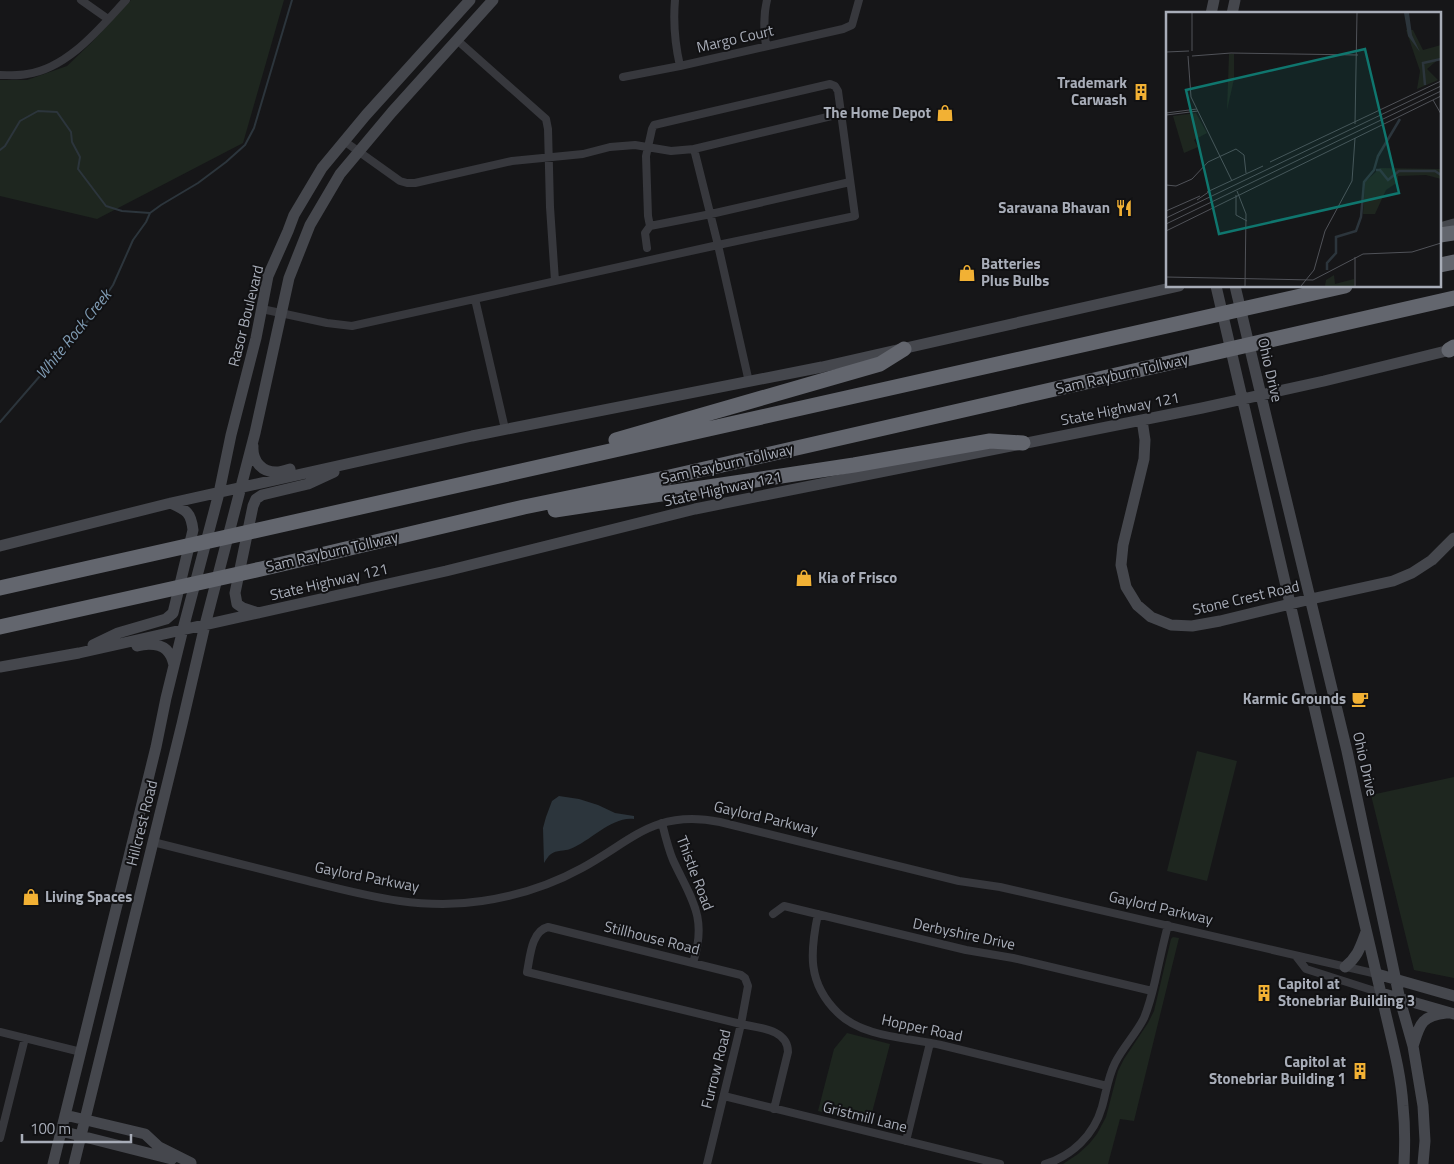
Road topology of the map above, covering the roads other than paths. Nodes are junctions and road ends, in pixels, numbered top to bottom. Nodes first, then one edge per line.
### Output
1 (81, 0) edge
2 (126, 0) edge
3 (470, 0) edge
4 (493, 0) edge
5 (675, 0) edge
6 (767, 0) edge
7 (858, 0) edge
8 (108, 19) junction
9 (457, 40) junction
10 (766, 46) junction
11 (680, 66) junction
12 (0, 75) edge
13 (623, 77) dead end
14 (840, 114) junction
15 (344, 141) junction
16 (649, 146) junction
17 (694, 149) junction
18 (359, 152) junction
19 (549, 158) junction
20 (850, 182) junction
21 (711, 214) junction
22 (650, 226) junction
23 (718, 245) junction
24 (647, 248) dead end
25 (555, 281) junction
26 (1170, 288) edge
27 (1216, 288) edge
28 (1236, 288) edge
29 (1336, 288) edge
30 (1454, 298) edge
31 (475, 299) junction
32 (262, 309) junction
33 (281, 313) junction
34 (1452, 348) edge
35 (904, 349) junction
36 (749, 382) junction
37 (1142, 420) junction
38 (505, 429) junction
39 (254, 436) junction
40 (1023, 443) junction
41 (354, 462) junction
42 (545, 466) junction
43 (240, 489) junction
44 (219, 493) junction
45 (171, 504) junction
46 (524, 507) junction
47 (1454, 538) edge
48 (0, 546) edge
49 (0, 588) edge
50 (1311, 599) junction
51 (1290, 604) junction
52 (258, 613) junction
53 (205, 625) junction
54 (0, 627) edge
55 (183, 629) junction
56 (79, 653) junction
57 (174, 665) junction
58 (0, 667) edge
59 (662, 823) junction
60 (134, 837) junction
61 (153, 842) junction
62 (773, 914) dead end
63 (818, 914) junction
64 (1168, 925) junction
65 (1366, 932) junction
66 (1296, 956) junction
67 (693, 963) junction
68 (1345, 967) junction
69 (1377, 974) junction
70 (1397, 980) junction
71 (747, 981) joint
72 (1152, 991) junction
73 (1381, 993) junction
74 (1454, 996) edge
75 (1400, 1000) junction
76 (1451, 1013) edge
77 (742, 1024) junction
78 (0, 1032) edge
79 (25, 1038) junction
80 (930, 1043) junction
81 (1413, 1046) junction
82 (81, 1052) junction
83 (1107, 1086) junction
84 (724, 1096) junction
85 (774, 1109) junction
86 (65, 1115) junction
87 (84, 1119) junction
88 (61, 1131) junction
89 (0, 1135) edge
90 (80, 1136) junction
91 (906, 1141) junction
92 (1050, 1163) edge
93 (53, 1164) edge
94 (74, 1164) edge
95 (192, 1164) edge
96 (707, 1164) edge
97 (1000, 1164) edge
98 (1404, 1164) edge
99 (1423, 1164) edge

1 - 8 street
2 - 8 street
3 - 15 main road, Rasor Boulevard
4 - 9 main road
5 - 11 street
6 - 10 street
7 - 10 street, Margo Court
8 - 12 street
9 - 18 main road
9 - 19 street
10 - 11 street, Margo Court
11 - 13 street, Margo Court
14 - 16 street
14 - 17 street
14 - 20 street
15 - 18 street
15 - 32 main road, Rasor Boulevard
16 - 17 street
16 - 19 street
16 - 22 street
17 - 21 street
18 - 19 street
18 - 33 main road
19 - 25 street
20 - 21 street
20 - 23 street
21 - 22 street
21 - 23 street
22 - 24 street
23 - 25 street
23 - 36 street
25 - 31 street
26 - 35 main road
27 - 51 main road
28 - 50 main road, Ohio Drive
29 - 42 highway
30 - 46 highway, Sam Rayburn Tollway
31 - 33 street
31 - 38 street
32 - 33 street
32 - 44 main road, Rasor Boulevard
33 - 39 main road
34 - 37 main road, State Highway 121
35 - 36 main road
35 - 42 highway
36 - 38 main road
37 - 40 main road, State Highway 121
37 - 51 main road, Stone Crest Road
38 - 41 main road
39 - 41 main road
39 - 43 main road
40 - 46 highway
40 - 52 main road, State Highway 121
41 - 43 main road
41 - 52 main road
42 - 49 highway
43 - 44 main road
43 - 53 main road, Hillcrest Road
44 - 45 main road
44 - 55 main road, Hillcrest Road
45 - 48 main road
45 - 56 main road
46 - 54 highway, Sam Rayburn Tollway
47 - 50 main road, Stone Crest Road
50 - 51 main road, Stone Crest Road
50 - 70 main road, Ohio Drive
51 - 65 main road
52 - 53 main road, State Highway 121
53 - 55 main road, State Highway 121
53 - 61 main road, Hillcrest Road
55 - 56 main road, State Highway 121
55 - 57 main road, Hillcrest Road
56 - 57 main road
56 - 58 main road, State Highway 121
57 - 60 main road, Hillcrest Road
59 - 61 street, Gaylord Parkway
59 - 64 street, Gaylord Parkway
59 - 67 street, Thistle Road
60 - 61 main road
60 - 82 main road, Hillcrest Road
61 - 87 main road, Hillcrest Road
62 - 63 street, Derbyshire Drive
63 - 72 street, Derbyshire Drive
63 - 80 street, Hopper Road
64 - 66 street, Gaylord Parkway
64 - 72 street
65 - 68 main road
65 - 69 main road
66 - 68 street, Gaylord Parkway
66 - 73 street, Gaylord Parkway
67 - 71 street, Stillhouse Road
67 - 77 street, Stillhouse Road
68 - 69 street, Gaylord Parkway
69 - 70 main road, Gaylord Parkway
69 - 73 main road
70 - 74 main road, Gaylord Parkway
70 - 75 main road, Ohio Drive
71 - 77 street, Furrow Road
72 - 83 street
73 - 75 main road, Gaylord Parkway
73 - 98 main road
75 - 76 main road, Gaylord Parkway
75 - 81 main road, Ohio Drive
76 - 81 main road
77 - 84 street, Furrow Road
77 - 85 street
78 - 79 street
79 - 82 street
79 - 89 street
80 - 83 street, Hopper Road
80 - 91 street
81 - 99 main road, Ohio Drive
82 - 86 main road, Hillcrest Road
83 - 92 street
84 - 85 street, Gristmill Lane
84 - 96 street, Furrow Road
85 - 91 street, Gristmill Lane
86 - 87 main road
86 - 88 main road, Hillcrest Road
87 - 90 main road, Hillcrest Road
87 - 95 main road
88 - 90 main road
88 - 93 main road, Hillcrest Road
90 - 94 main road, Hillcrest Road
90 - 95 main road
91 - 97 street, Gristmill Lane

